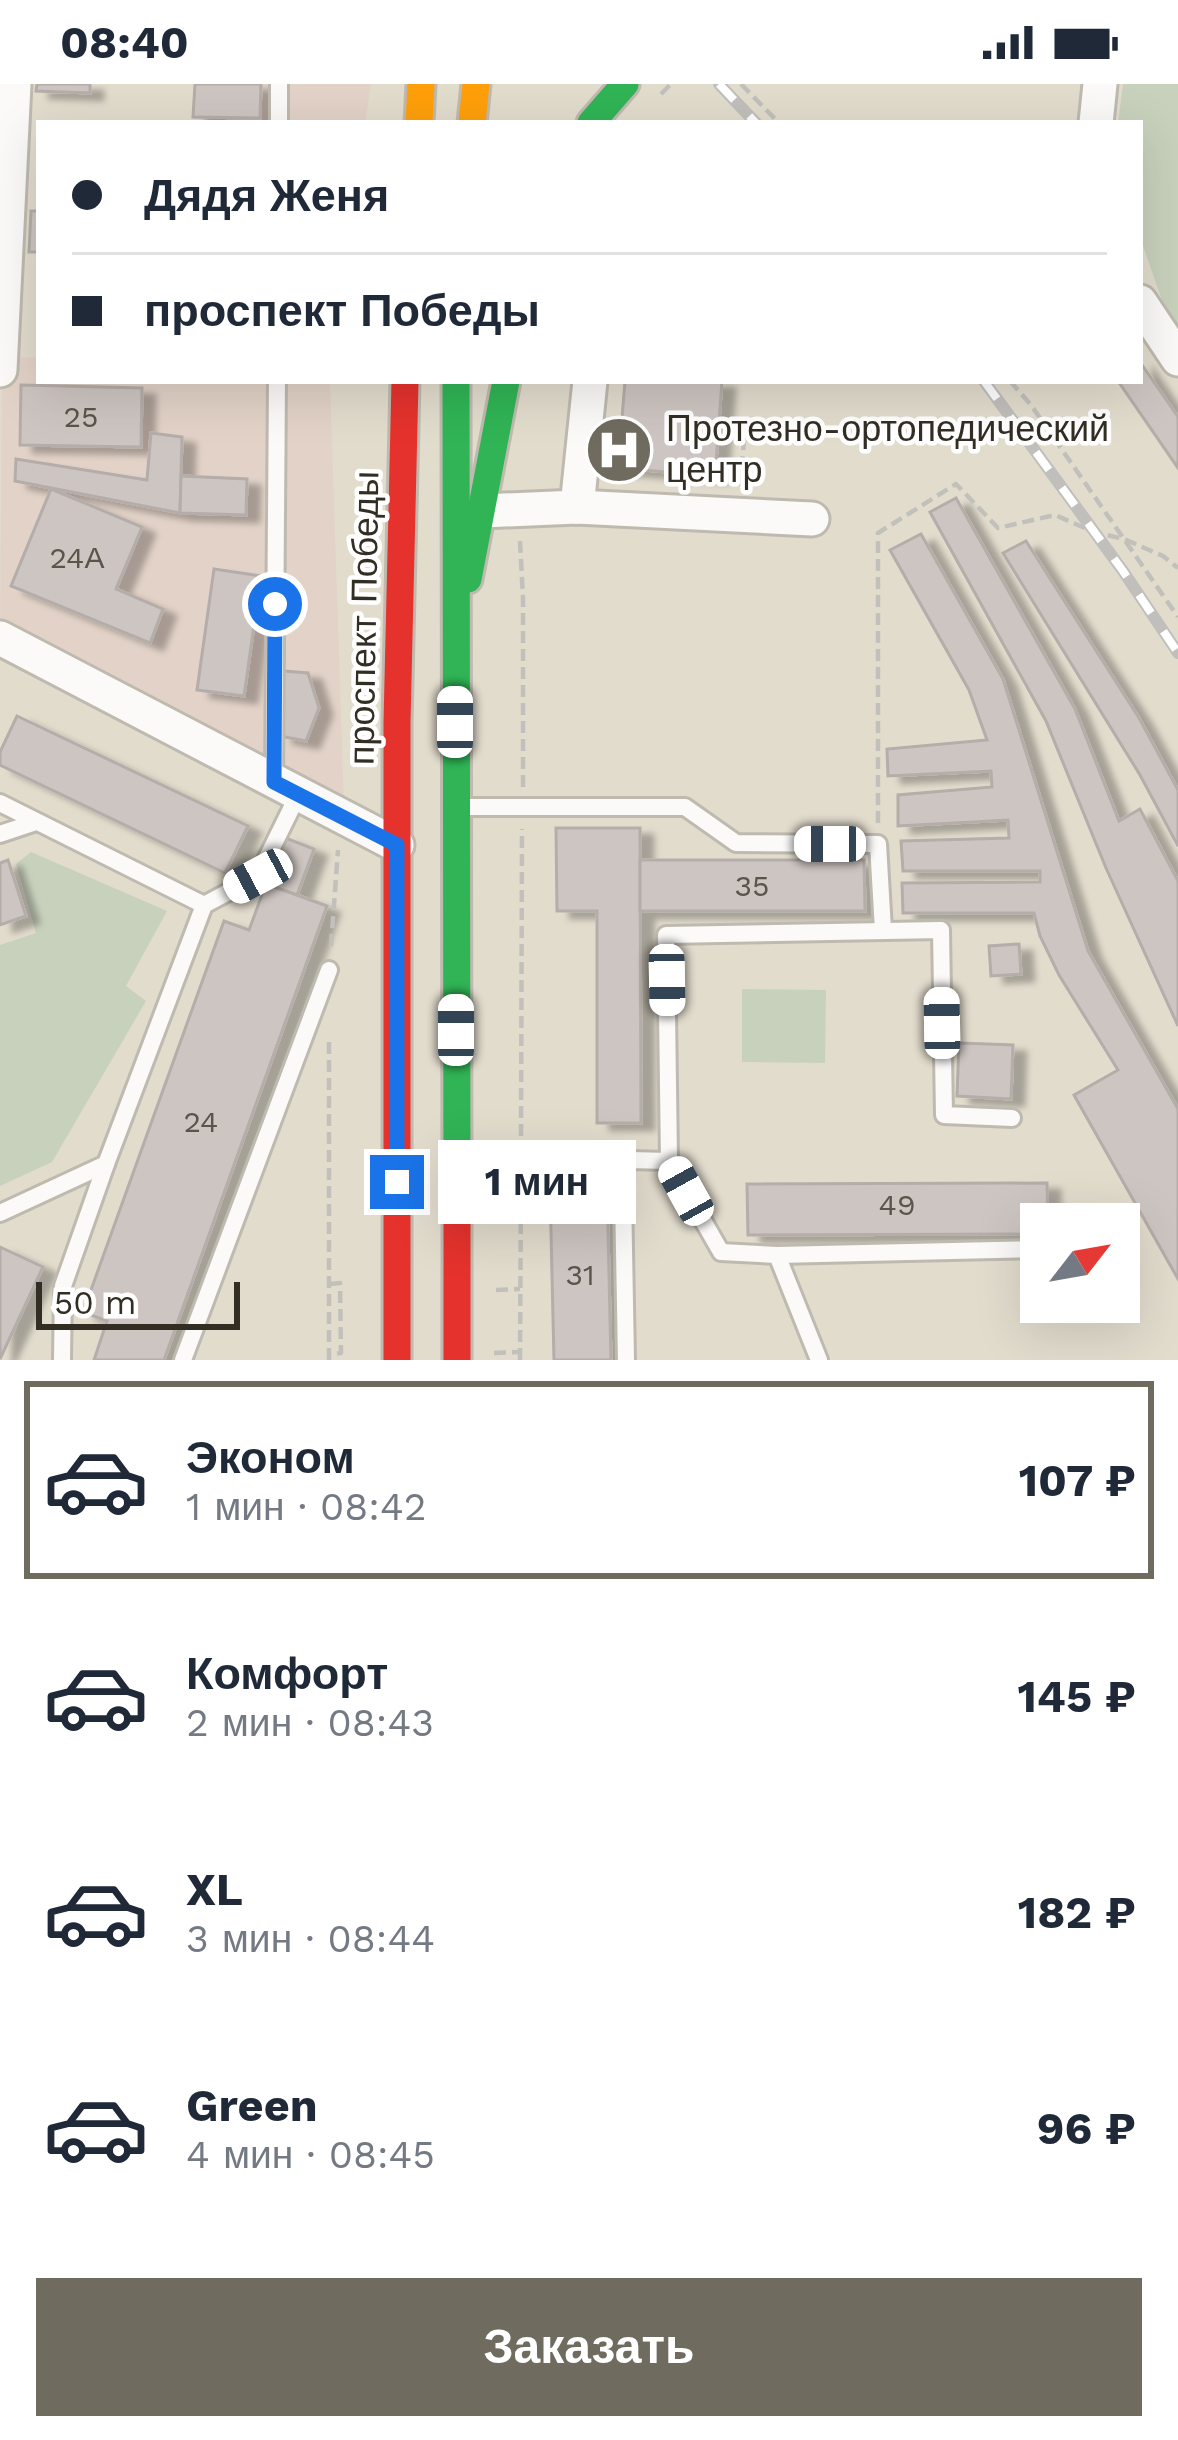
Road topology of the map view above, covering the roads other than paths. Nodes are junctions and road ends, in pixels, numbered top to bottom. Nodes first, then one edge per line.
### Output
1 (14, 84) edge
2 (279, 84) edge
3 (421, 84) edge
4 (476, 84) edge
5 (625, 84) edge
6 (1100, 84) edge
7 (594, 118) edge
8 (279, 120) edge
9 (419, 120) edge
10 (472, 120) edge
11 (1096, 120) edge
12 (1143, 306) edge
13 (1178, 358) edge
14 (0, 370) edge
15 (277, 384) edge
16 (405, 384) edge
17 (456, 384) edge
18 (505, 384) edge
19 (590, 384) edge
20 (577, 507) junction
21 (483, 511) junction
22 (812, 519) dead end
23 (455, 636) junction
24 (0, 638) edge
25 (286, 788) junction
26 (0, 803) edge
27 (455, 807) junction
28 (36, 822) junction
29 (0, 834) edge
30 (397, 845) junction
31 (204, 905) junction
32 (883, 930) junction
33 (456, 939) junction
34 (329, 970) road end
35 (397, 1071) junction
36 (1012, 1118) dead end
37 (456, 1156) junction
38 (669, 1161) junction
39 (106, 1164) junction
40 (623, 1194) dead end
41 (0, 1213) edge
42 (1020, 1249) edge
43 (778, 1255) junction
44 (62, 1360) edge
45 (183, 1360) edge
46 (397, 1360) edge
47 (457, 1360) edge
48 (626, 1360) edge
49 (819, 1360) edge

1 - 14 street
2 - 8 lane
3 - 9 main road
4 - 10 main road
5 - 7 main road
6 - 11 street
12 - 13 street
15 - 25 lane
16 - 30 main road, проспект Победы
17 - 23 main road
18 - 21 main road
19 - 20 street
20 - 21 street
20 - 22 street
21 - 23 main road
23 - 27 main road
24 - 25 street
25 - 30 street
25 - 31 lane
26 - 28 lane
27 - 32 lane
27 - 33 main road
28 - 29 lane
28 - 31 lane
30 - 33 main road
30 - 35 main road, проспект Победы
31 - 39 lane
32 - 36 lane
32 - 38 lane
33 - 37 main road
34 - 45 lane
35 - 37 main road
35 - 46 main road, проспект Победы
37 - 38 lane
37 - 47 main road
38 - 43 lane
39 - 41 lane
39 - 44 lane
40 - 48 lane
42 - 43 lane
43 - 49 lane

